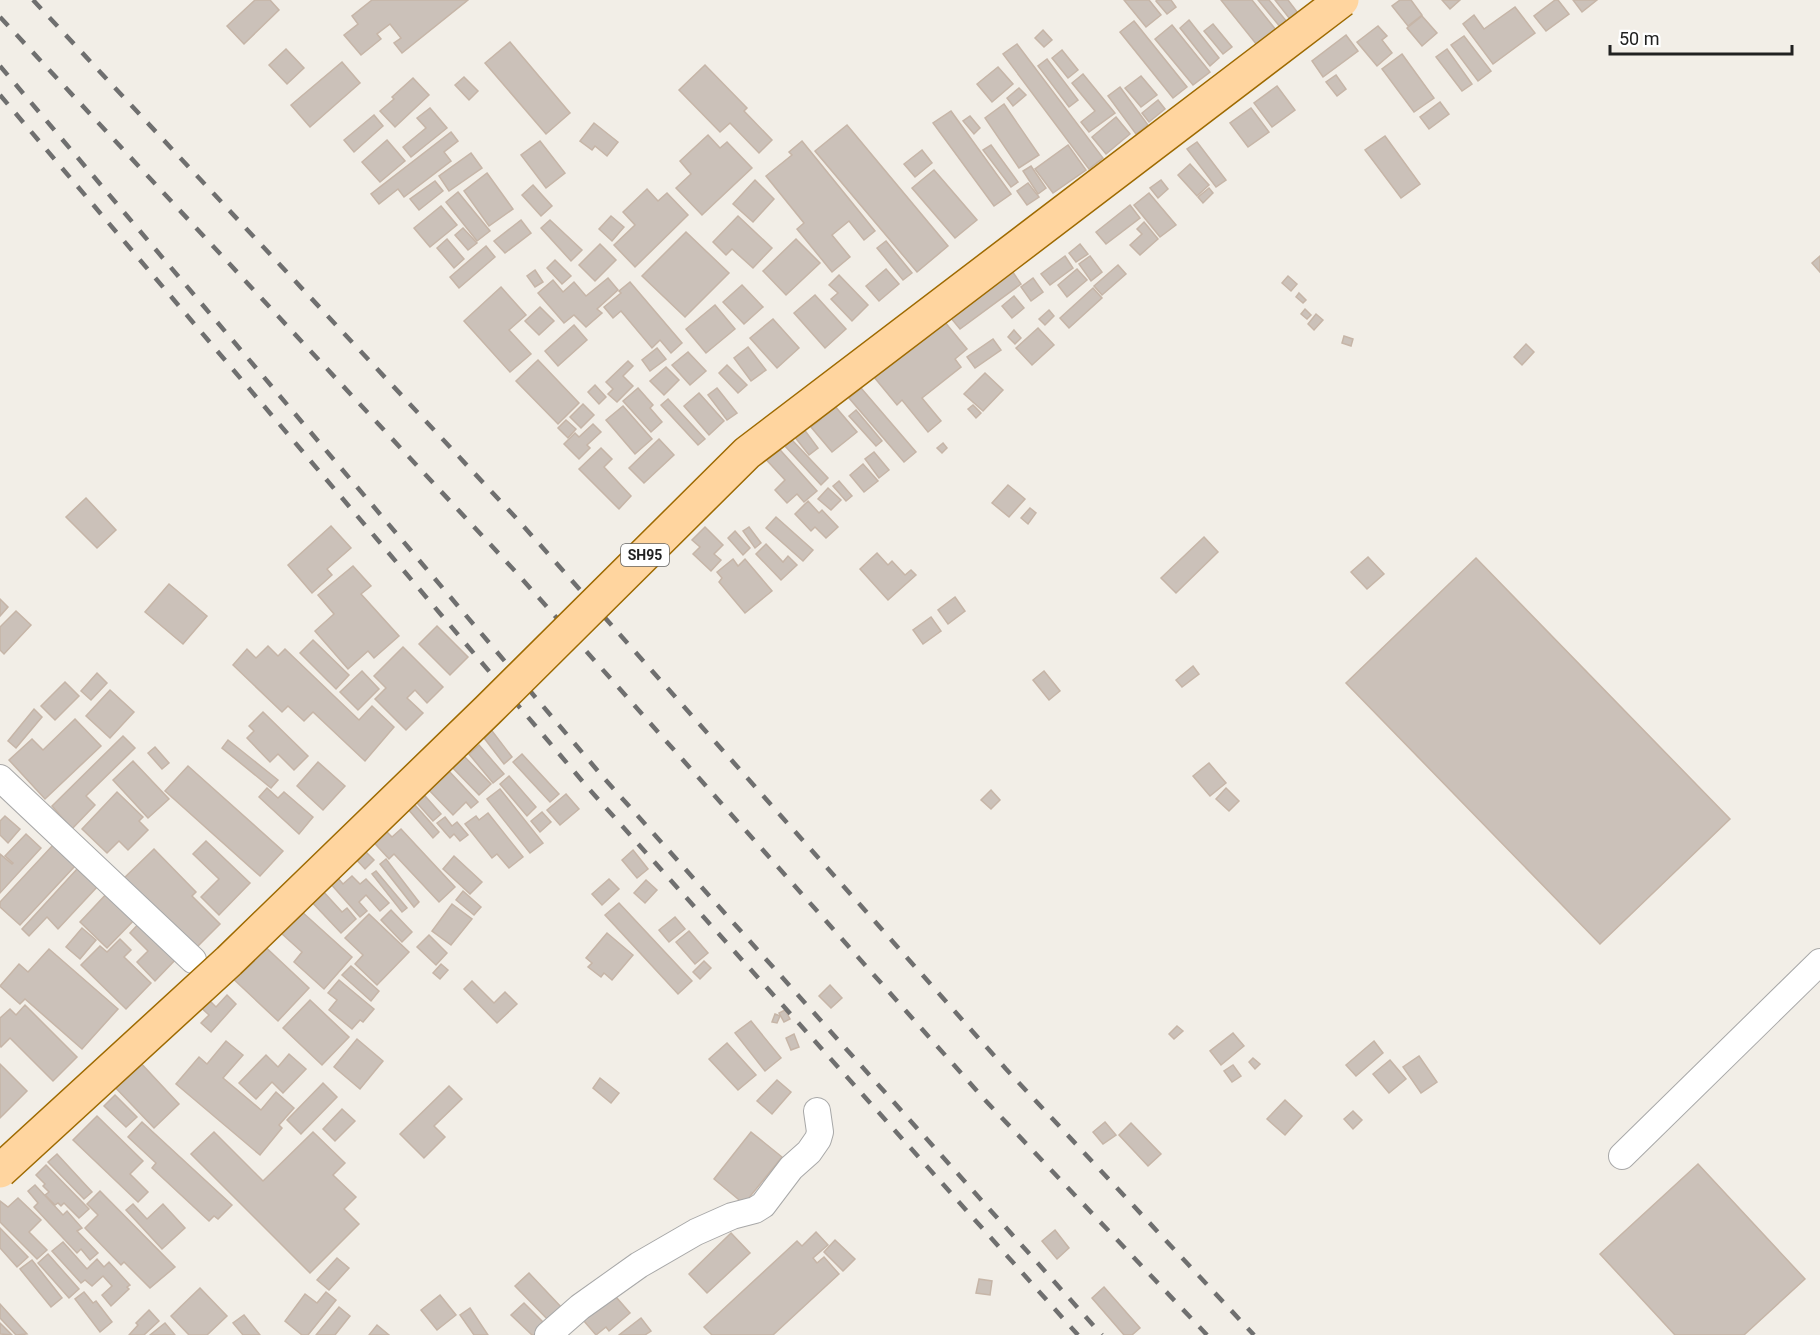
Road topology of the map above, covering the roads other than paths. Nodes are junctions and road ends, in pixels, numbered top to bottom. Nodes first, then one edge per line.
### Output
1 (1342, 0) edge
2 (0, 778) edge
3 (193, 960) dead end
4 (1820, 962) edge
5 (818, 1111) dead end
6 (1622, 1156) dead end
7 (0, 1171) edge
8 (548, 1335) edge

1 - 7 main road, SH95, bridge
2 - 3 street
4 - 6 street
5 - 8 street

